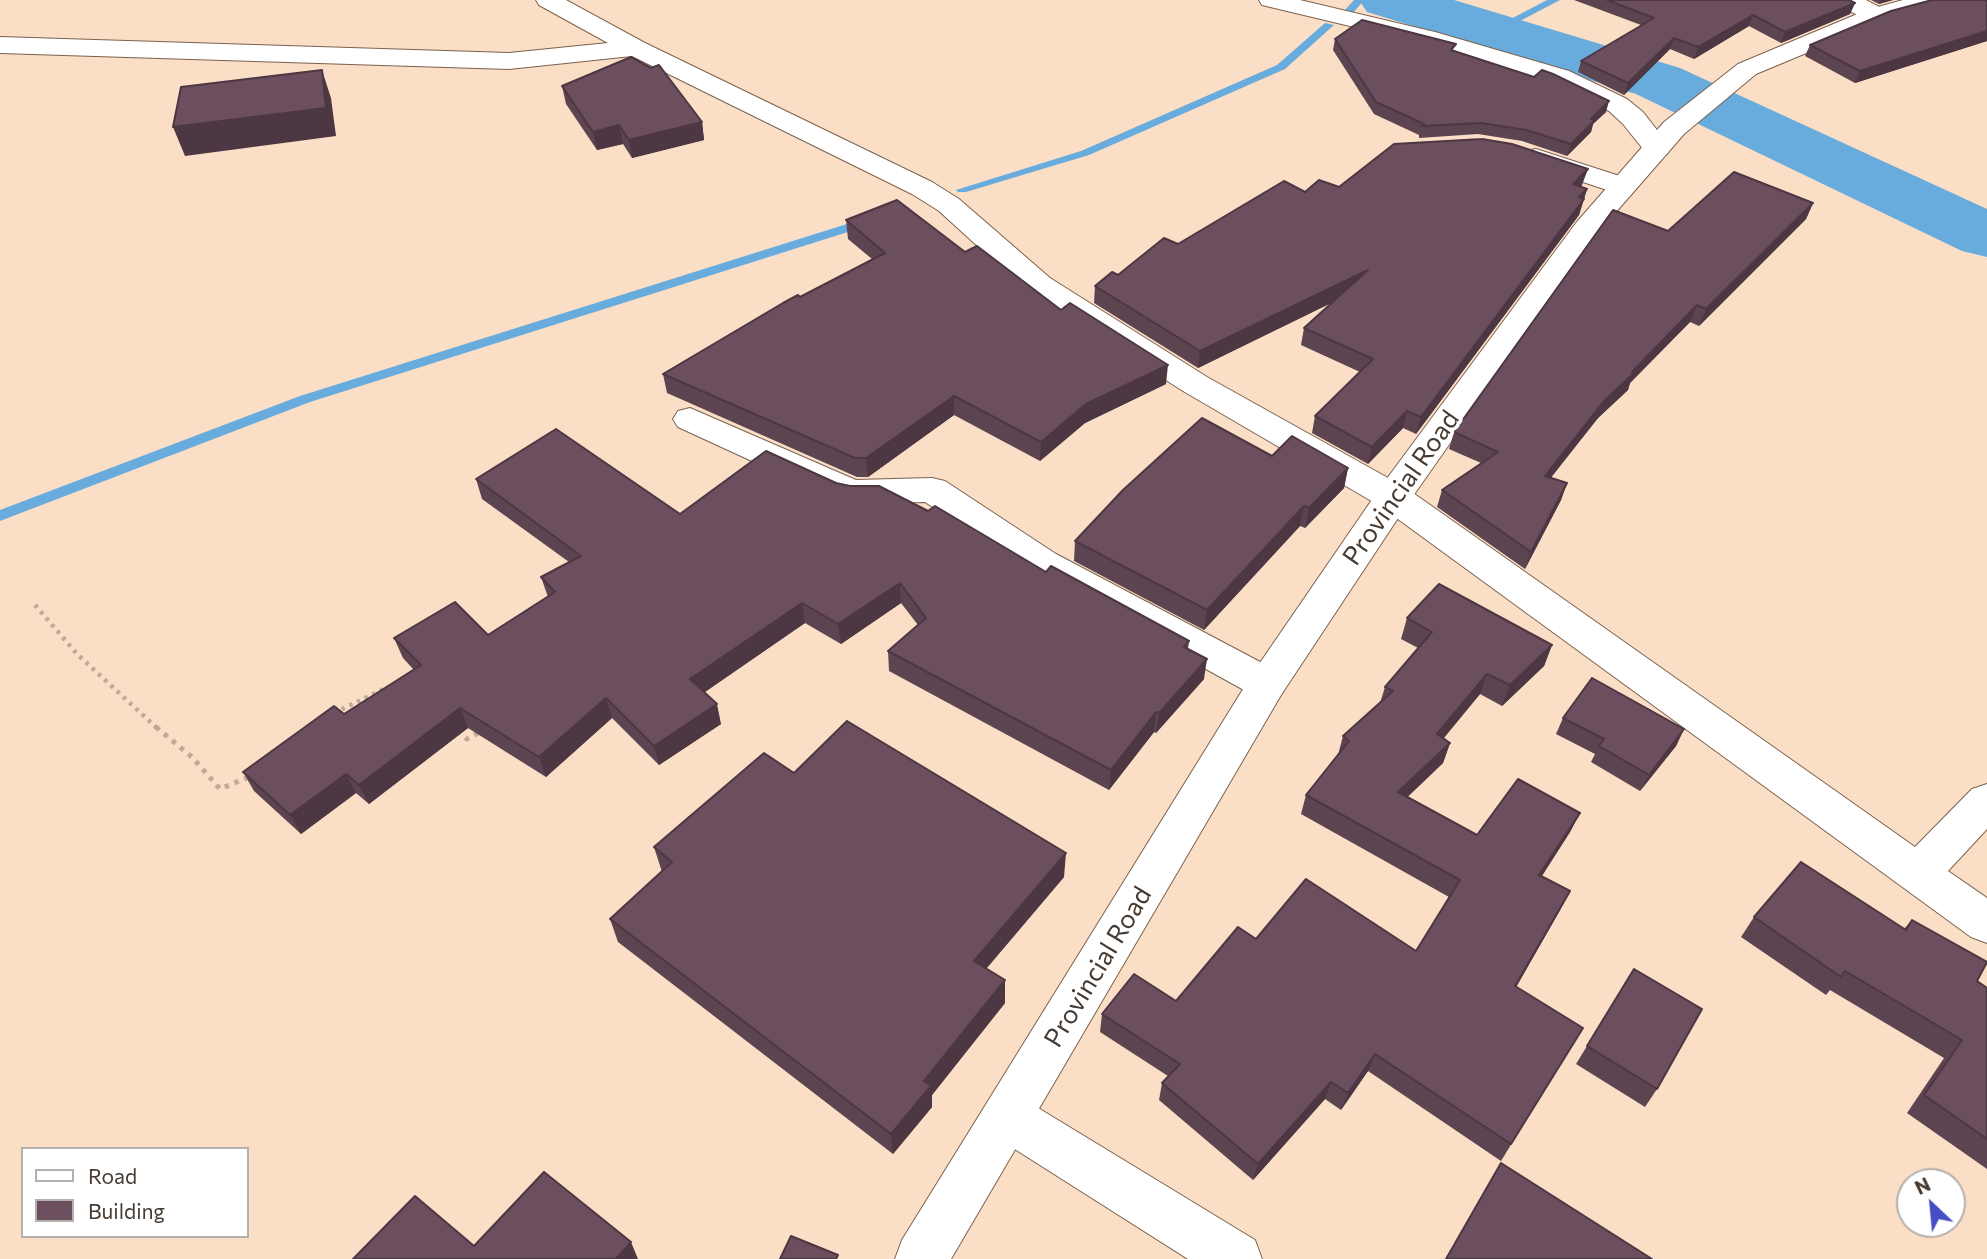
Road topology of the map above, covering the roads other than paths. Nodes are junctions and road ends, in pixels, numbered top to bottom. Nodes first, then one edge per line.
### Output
1 (548, 0) edge
2 (1271, 0) edge
3 (1847, 0) edge
4 (1930, 0) edge
5 (1876, 15) junction
6 (0, 46) edge
7 (636, 48) junction
8 (1666, 138) junction
9 (1512, 150) edge
10 (1622, 186) junction
11 (690, 419) dead end
12 (1393, 496) junction
13 (1267, 684) junction
14 (1987, 802) edge
15 (1918, 873) junction
16 (1987, 923) edge
17 (1008, 1117) junction
18 (921, 1259) edge
19 (1236, 1259) edge

1 - 7 street
2 - 8 street
3 - 5 street
4 - 5 street, Provincial Road
5 - 8 street, Provincial Road
6 - 7 street
7 - 12 street
8 - 10 street, Provincial Road
9 - 10 street
10 - 12 street, Provincial Road
11 - 13 street
12 - 13 street, Provincial Road
12 - 15 street
13 - 17 street, Provincial Road
14 - 15 street
15 - 16 street
17 - 18 street, Provincial Road
17 - 19 street

